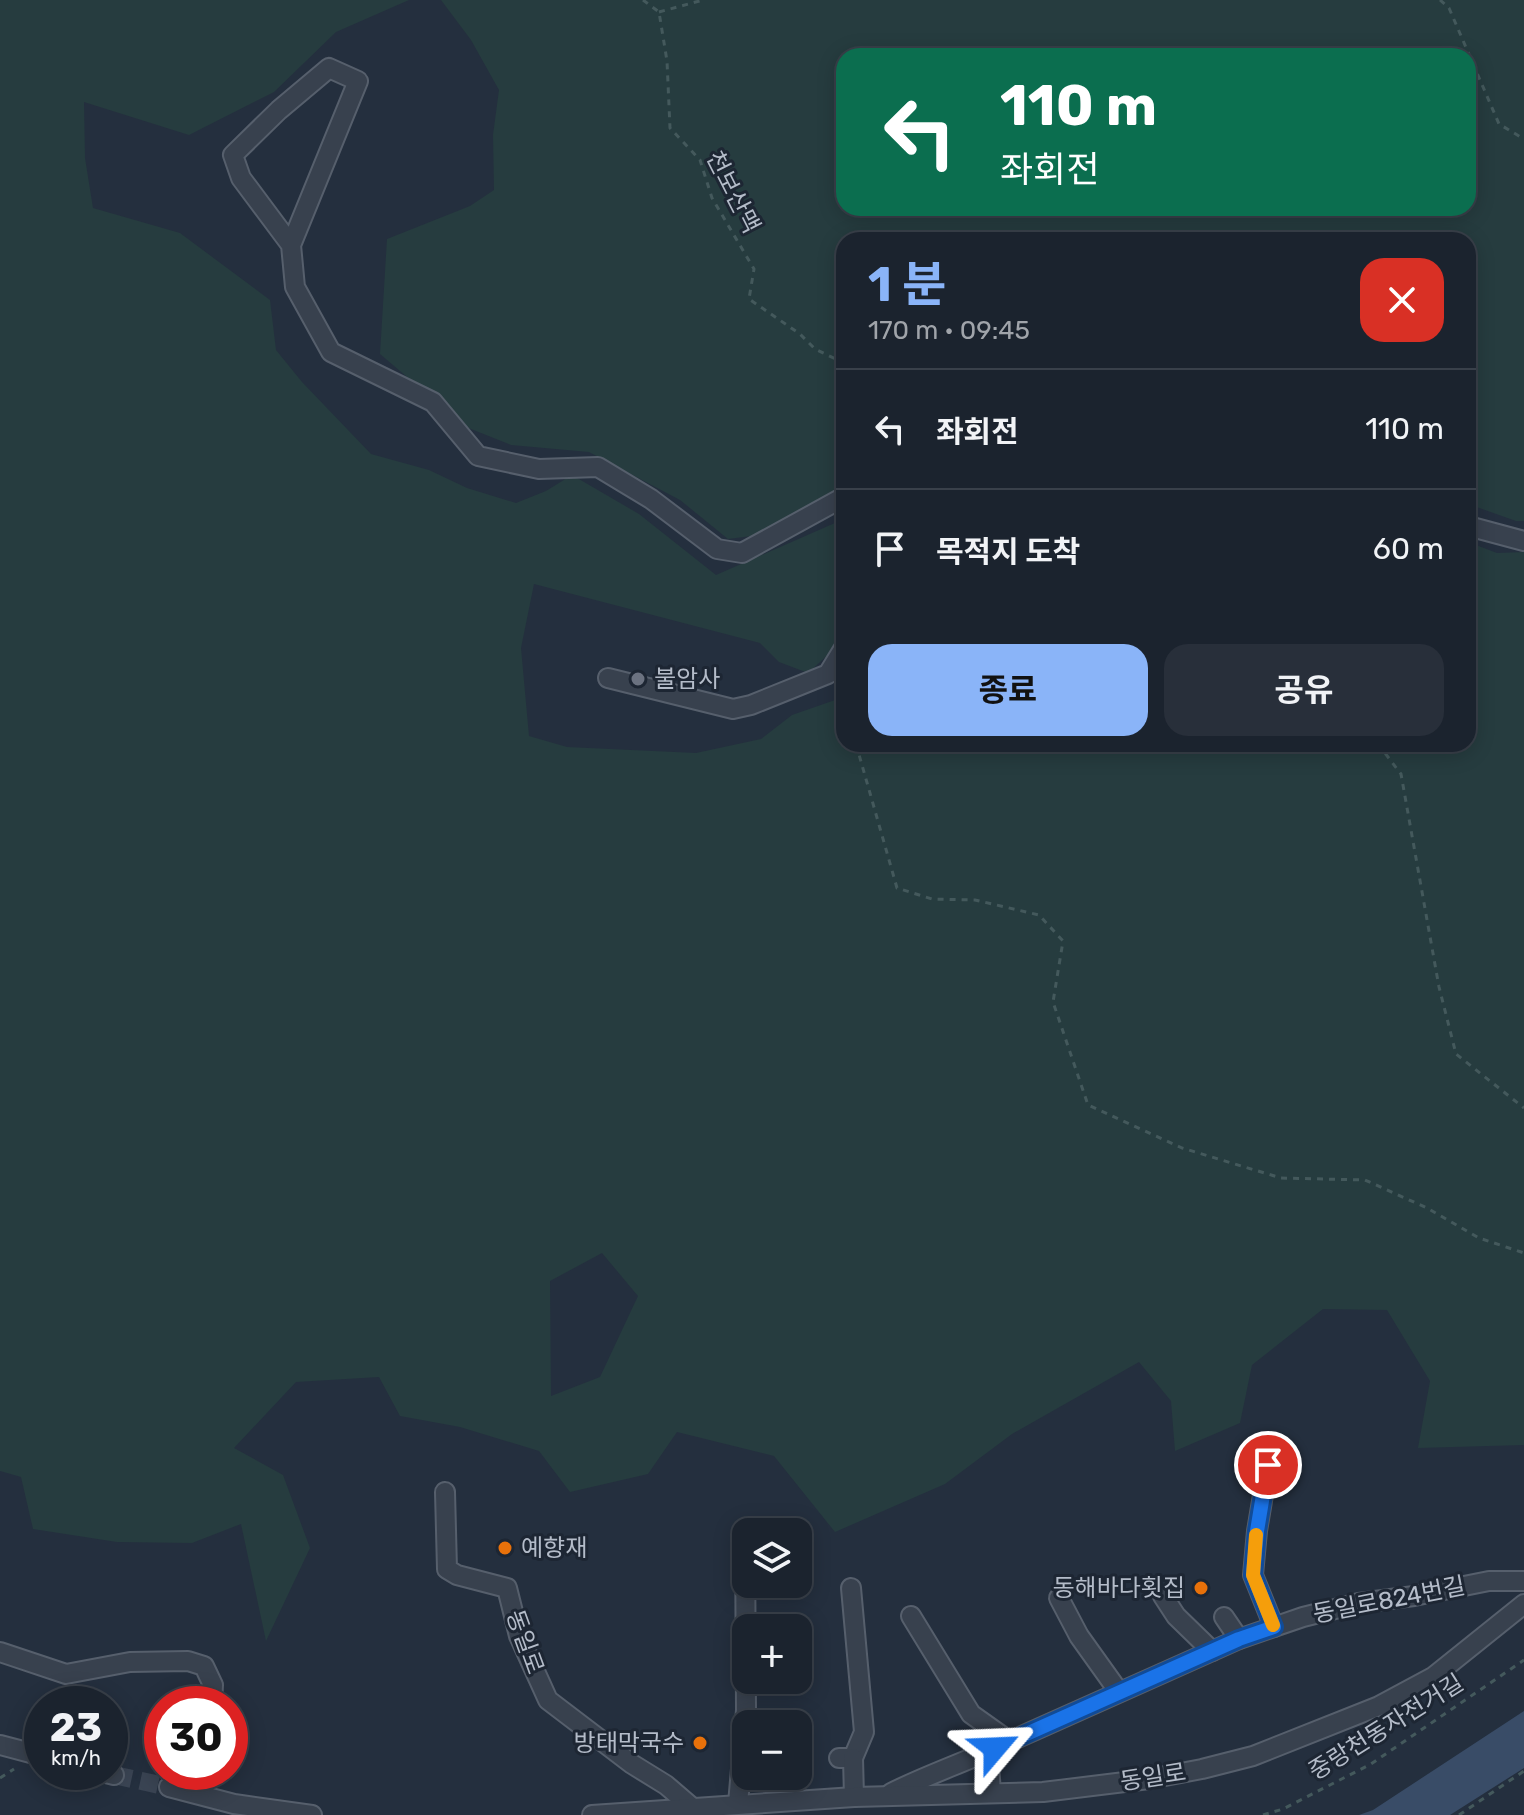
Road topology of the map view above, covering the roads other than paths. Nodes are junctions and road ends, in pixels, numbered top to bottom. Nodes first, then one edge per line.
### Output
1 (291, 245) junction
2 (836, 501) edge
3 (1476, 528) edge
4 (1524, 541) edge
5 (836, 661) edge
6 (608, 678) dead end
7 (1268, 1465) dead end
8 (445, 1492) dead end
9 (1524, 1581) edge
10 (851, 1588) dead end
11 (1163, 1596) dead end
12 (745, 1598) edge
13 (1059, 1598) dead end
14 (1524, 1604) edge
15 (911, 1616) dead end
16 (1224, 1617) dead end
17 (1274, 1627) junction
18 (1239, 1639) junction
19 (1212, 1651) junction
20 (0, 1652) edge
21 (213, 1686) edge
22 (1119, 1692) junction
23 (0, 1745) edge
24 (1002, 1745) junction
25 (24, 1751) edge
26 (182, 1790) tunnel mouth
27 (201, 1790) edge
28 (991, 1793) junction
29 (200, 1794) junction
30 (854, 1797) junction
31 (884, 1797) junction
32 (738, 1804) junction
33 (694, 1809) junction
34 (312, 1815) edge
35 (592, 1815) edge

1 - 1 street
1 - 2 street
3 - 4 street
5 - 6 street
7 - 17 street
8 - 33 street, 동일로
9 - 17 street, 동일로824번길
10 - 30 street
11 - 19 street
12 - 32 street
13 - 22 street
14 - 28 street, 동일로
15 - 24 street
16 - 18 street
17 - 18 street, 동일로824번길
18 - 19 street, 동일로824번길
19 - 22 street, 동일로824번길
20 - 21 street
22 - 24 street, 동일로824번길
23 - 25 street
24 - 28 street
24 - 31 street, 동일로824번길
26 - 29 street
27 - 29 street
28 - 31 street, 동일로
29 - 34 street
30 - 31 street, 동일로
30 - 32 street, 동일로
32 - 33 street, 동일로
33 - 35 street, 동일로

